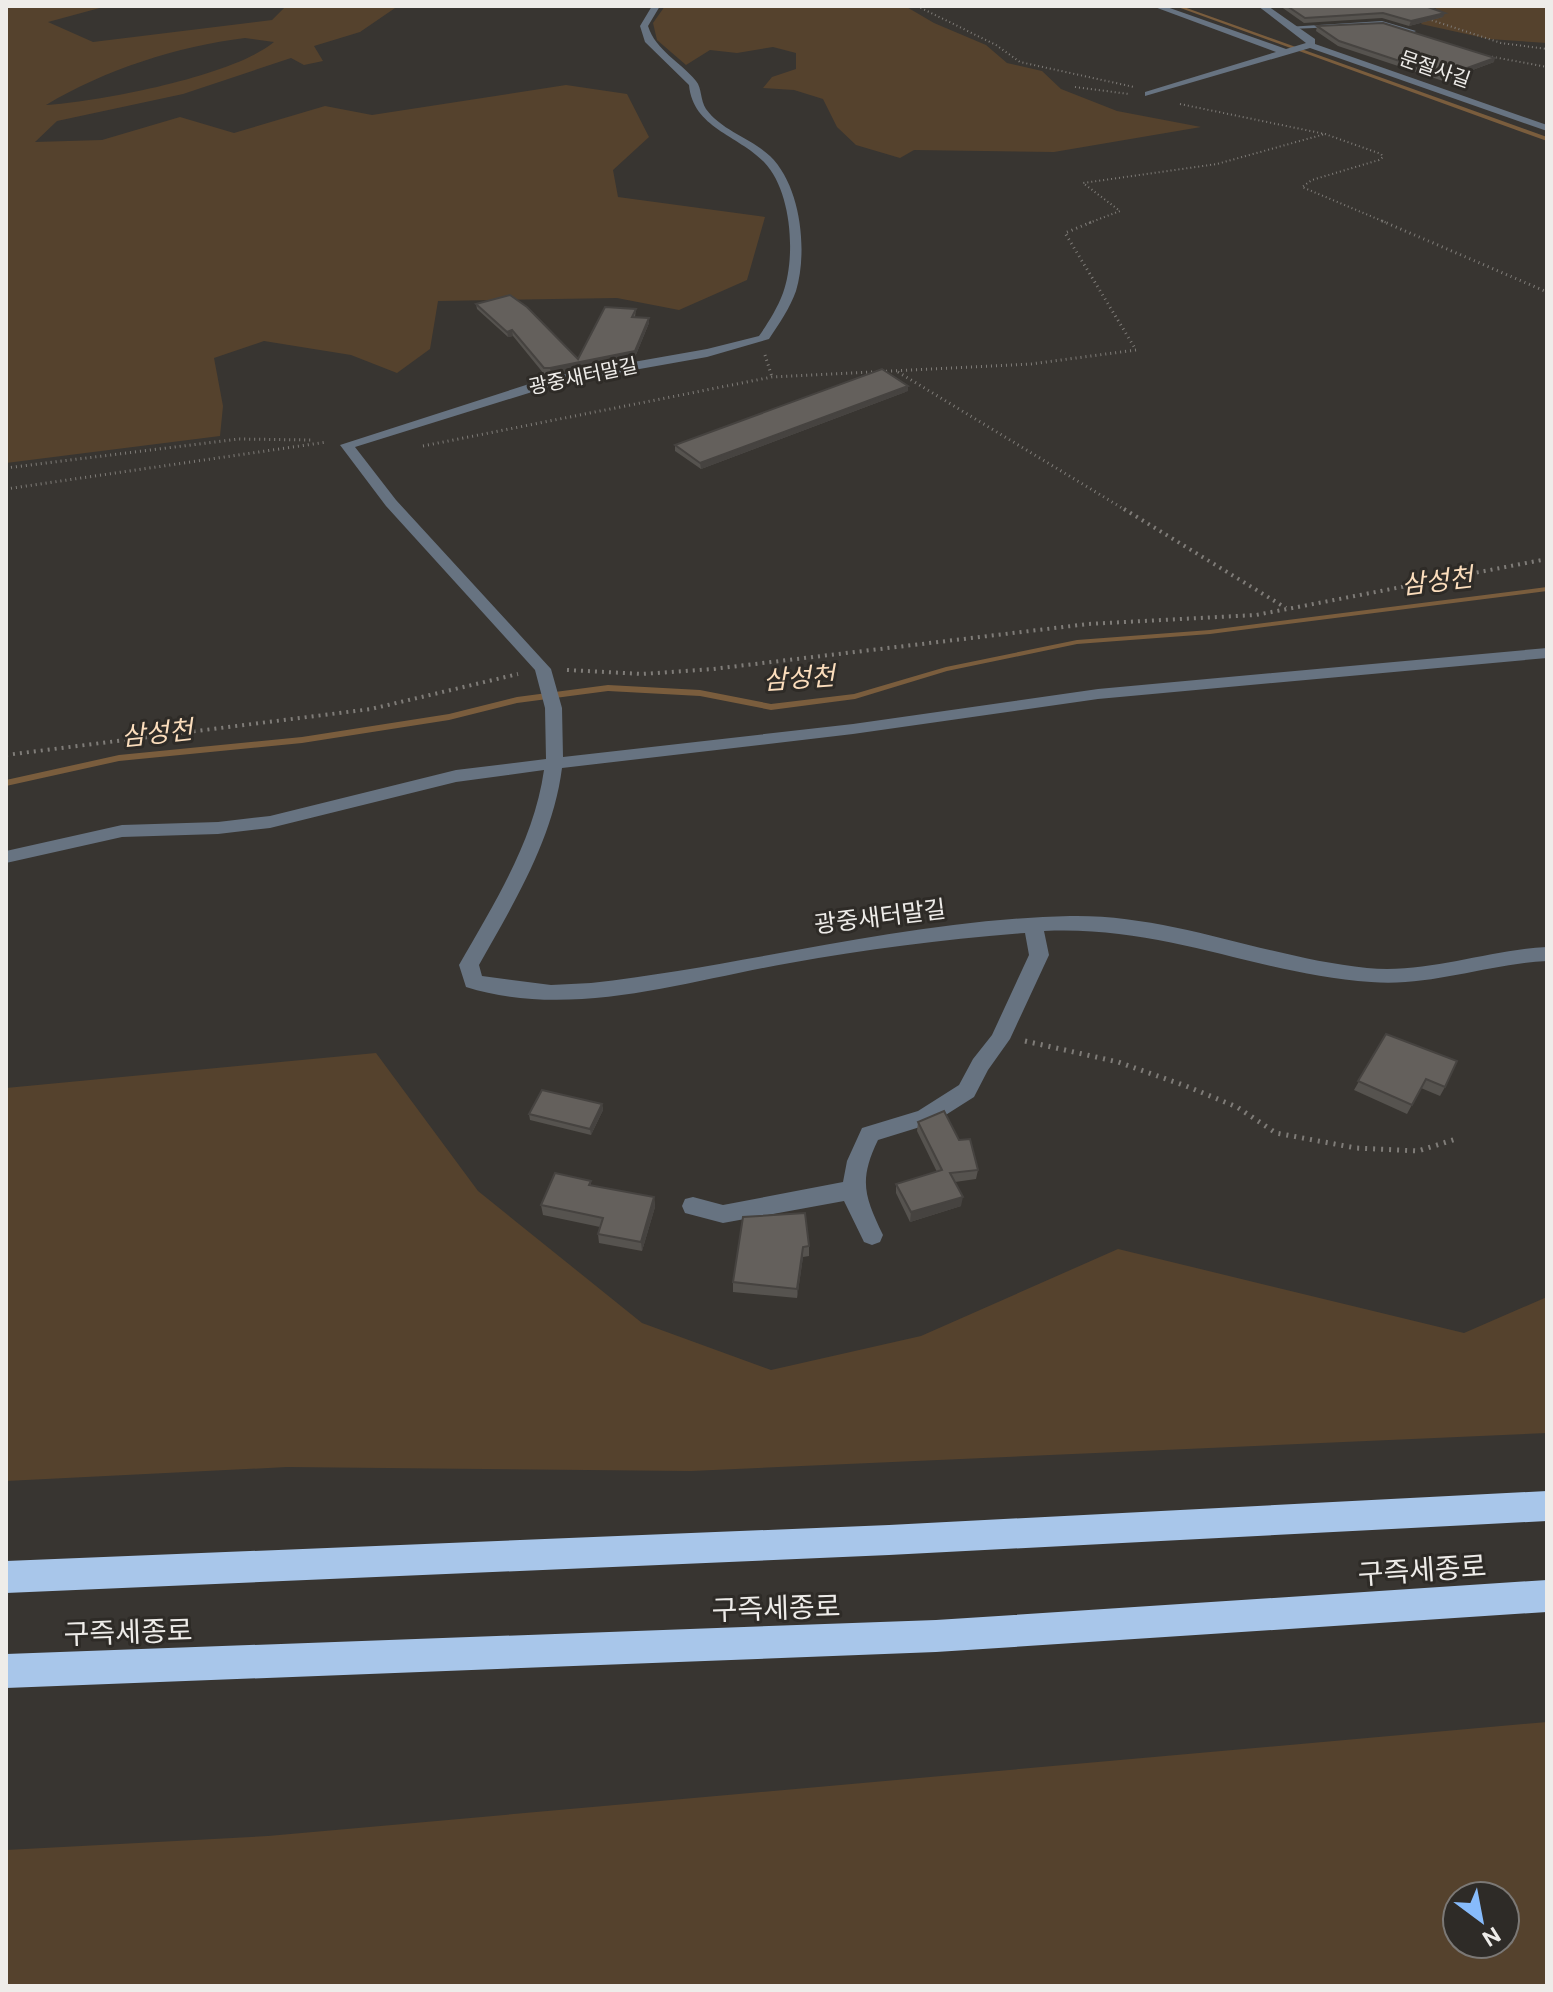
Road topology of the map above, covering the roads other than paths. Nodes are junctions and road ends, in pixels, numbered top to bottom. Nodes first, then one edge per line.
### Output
1 (656, 6) edge
2 (1156, 6) edge
3 (1262, 6) edge
4 (1373, 6) edge
5 (1387, 7) edge
6 (1291, 27) junction
7 (1412, 31) edge
8 (1308, 46) junction
9 (1287, 52) junction
10 (1149, 95) road end
11 (1547, 128) edge
12 (1547, 653) edge
13 (556, 754) junction
14 (6, 857) edge
15 (1034, 927) junction
16 (1547, 954) edge
17 (852, 1190) junction
18 (693, 1206) dead end
19 (872, 1235) dead end
20 (1547, 1506) edge
21 (6, 1577) edge
22 (1547, 1596) edge
23 (6, 1671) edge

1 - 13 street, 광중새터말길
2 - 9 street
3 - 6 street, 문절사길
4 - 5 street
6 - 7 lane
6 - 8 street, 문절사길
8 - 9 street
8 - 11 street, 문절사길
9 - 10 street
12 - 13 street
13 - 14 street
13 - 15 street, 광중새터말길
15 - 16 street, 광중새터말길
15 - 17 street
17 - 18 street
17 - 19 street
20 - 21 highway
22 - 23 highway, 구즉세종로

